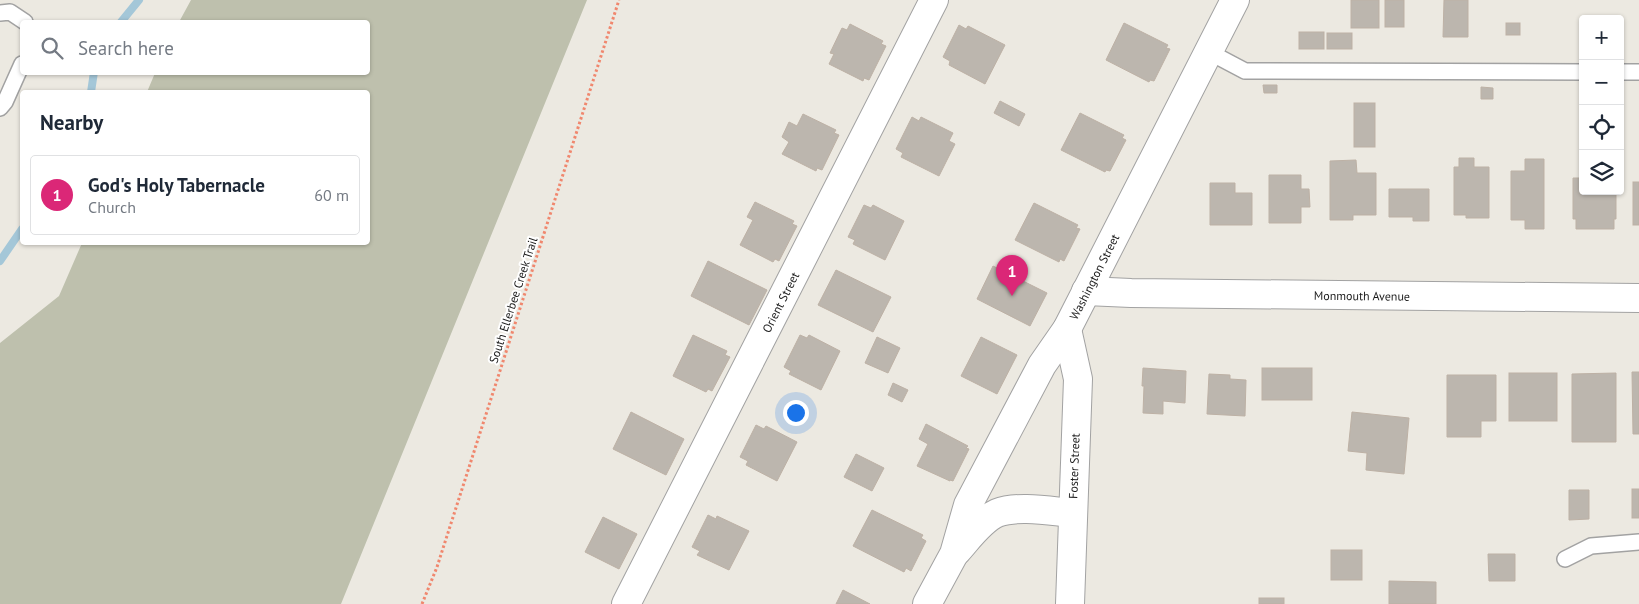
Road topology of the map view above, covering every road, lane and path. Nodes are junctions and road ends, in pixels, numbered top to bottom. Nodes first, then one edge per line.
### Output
1 (619, 0) edge
2 (934, 0) edge
3 (1235, 0) edge
4 (0, 13) edge
5 (22, 20) edge
6 (1209, 52) junction
7 (20, 69) edge
8 (1579, 72) edge
9 (1624, 72) edge
10 (1639, 72) edge
11 (0, 108) edge
12 (1086, 291) junction
13 (1639, 298) edge
14 (1067, 329) junction
15 (1072, 513) junction
16 (1639, 542) edge
17 (954, 554) junction
18 (1565, 560) dead end
19 (422, 604) edge
20 (626, 604) edge
21 (927, 604) edge
22 (1070, 604) edge

1 - 19 path, South Ellerbee Creek Trail
2 - 20 street, Orient Street
3 - 6 street, Washington Street
4 - 5 lane
6 - 8 lane
6 - 12 street, Washington Street
7 - 11 lane
9 - 10 lane
12 - 13 street, Monmouth Avenue
12 - 14 street, Washington Street
14 - 15 street, Foster Street
14 - 17 street, Washington Street
15 - 17 street, Washington Street
15 - 22 street, Foster Street
16 - 18 lane
17 - 21 street, Washington Street

